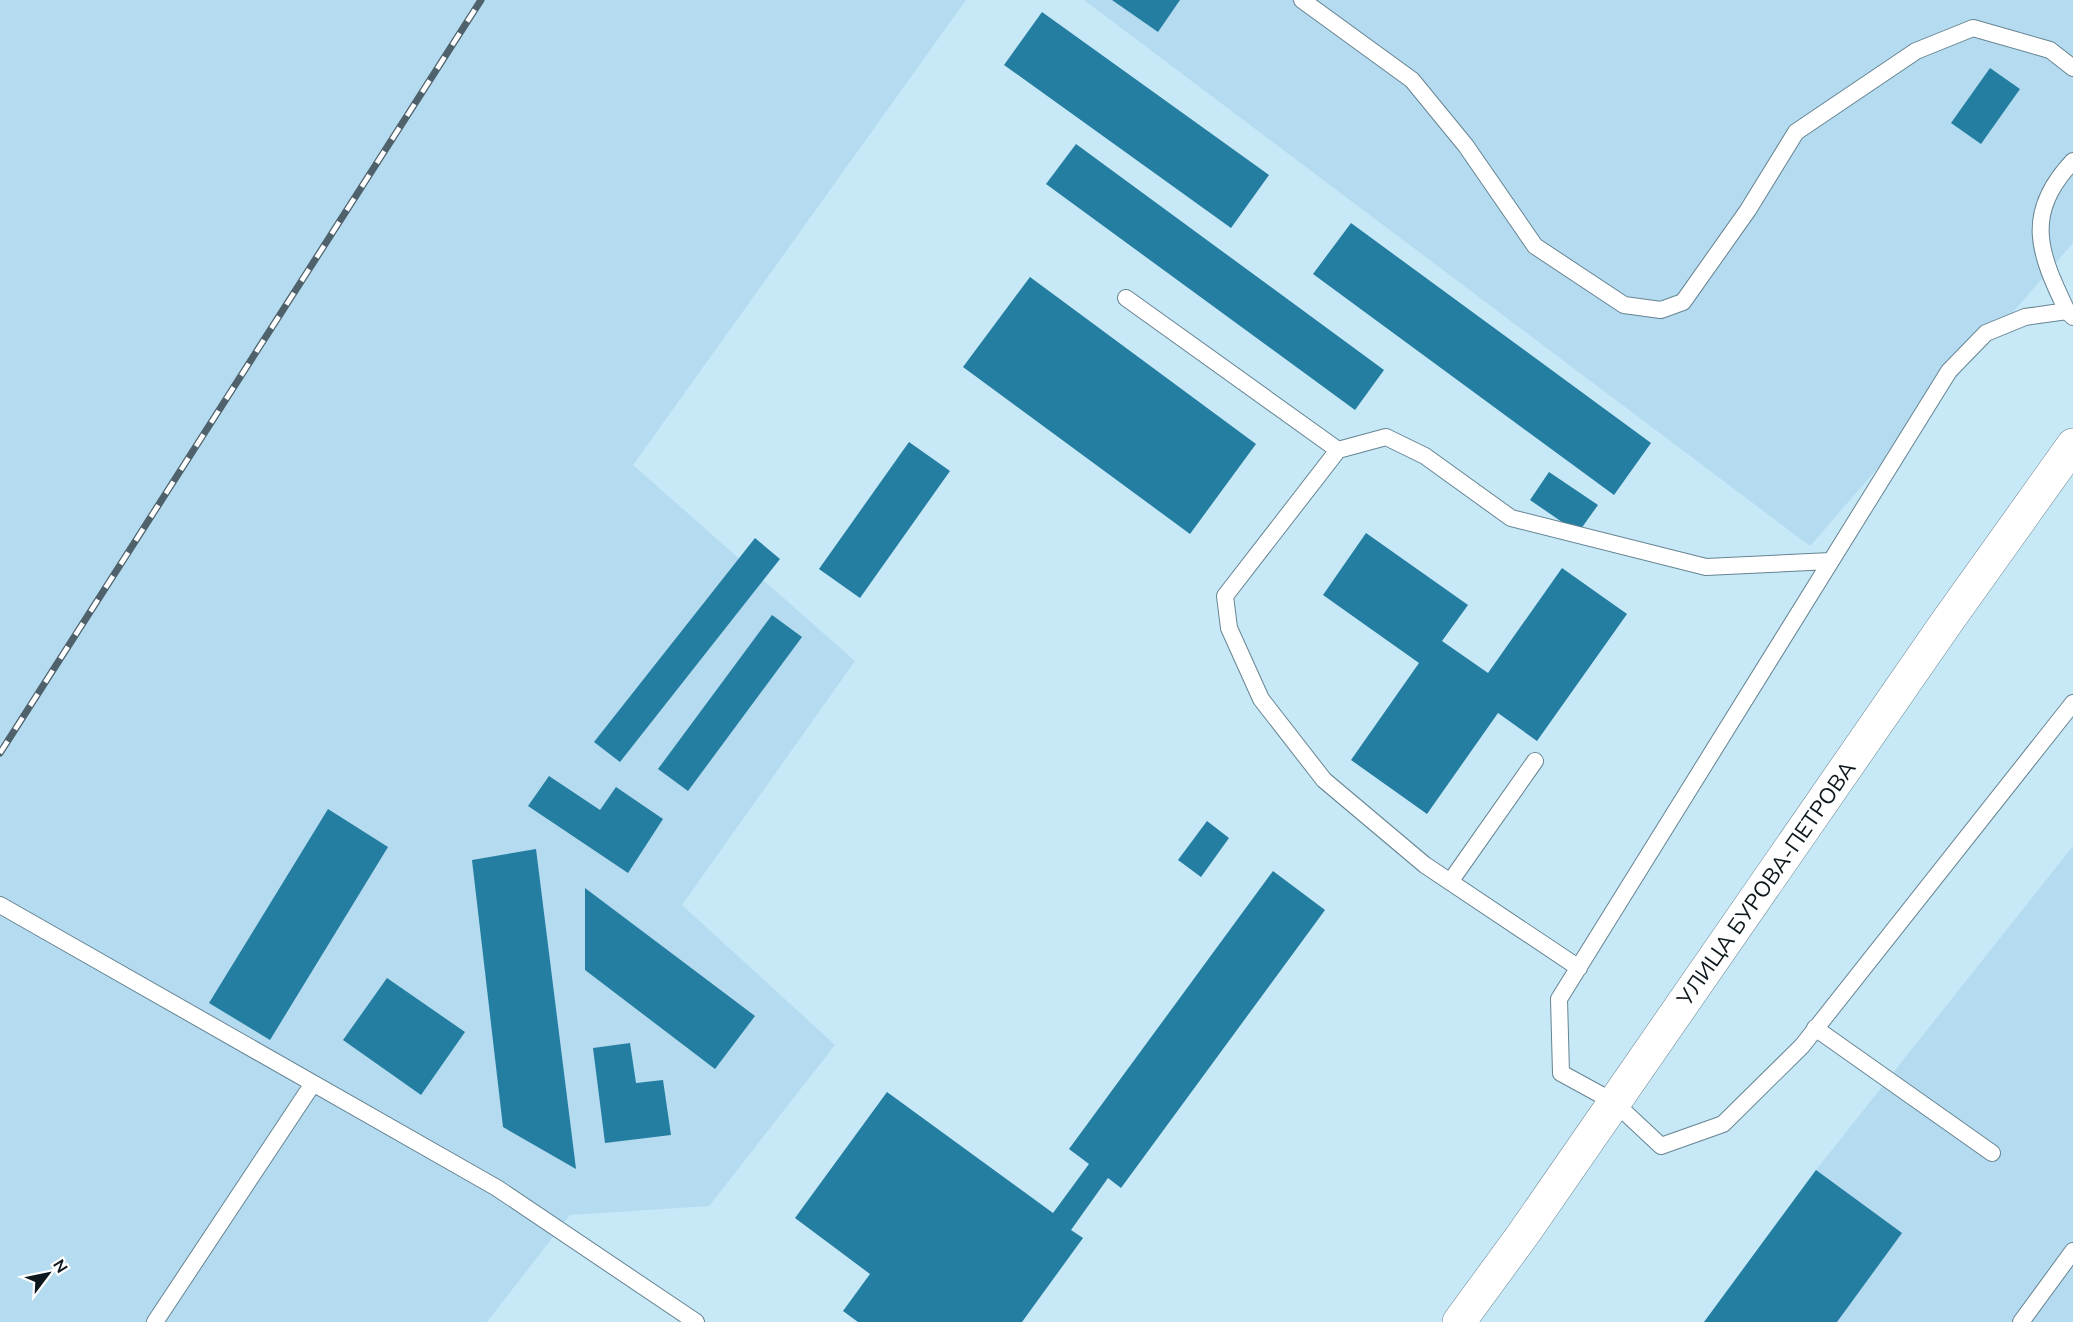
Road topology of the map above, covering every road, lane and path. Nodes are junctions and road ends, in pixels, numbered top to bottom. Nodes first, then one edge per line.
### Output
1 (1302, 0) edge
2 (2073, 68) edge
3 (2073, 161) edge
4 (1126, 298) dead end
5 (2070, 314) edge
6 (2073, 445) edge
7 (1338, 450) junction
8 (1831, 561) junction
9 (2073, 703) edge
10 (1535, 761) dead end
11 (1450, 882) junction
12 (0, 905) edge
13 (1579, 968) junction
14 (1815, 1028) junction
15 (312, 1084) junction
16 (1614, 1102) junction
17 (1992, 1153) dead end
18 (2073, 1251) edge
19 (155, 1322) edge
20 (696, 1322) edge
21 (1459, 1322) edge
22 (2021, 1322) edge

1 - 2 lane
3 - 5 lane
4 - 7 lane
5 - 8 lane
6 - 16 main road, УЛИЦА БУРОВА-ПЕТРОВА
7 - 8 lane
7 - 11 lane
8 - 13 lane
9 - 14 lane
10 - 11 lane
11 - 13 lane
12 - 15 lane
13 - 16 lane
14 - 16 lane
14 - 17 lane
15 - 19 lane
15 - 20 lane
16 - 21 main road, УЛИЦА БУРОВА-ПЕТРОВА
18 - 22 lane

